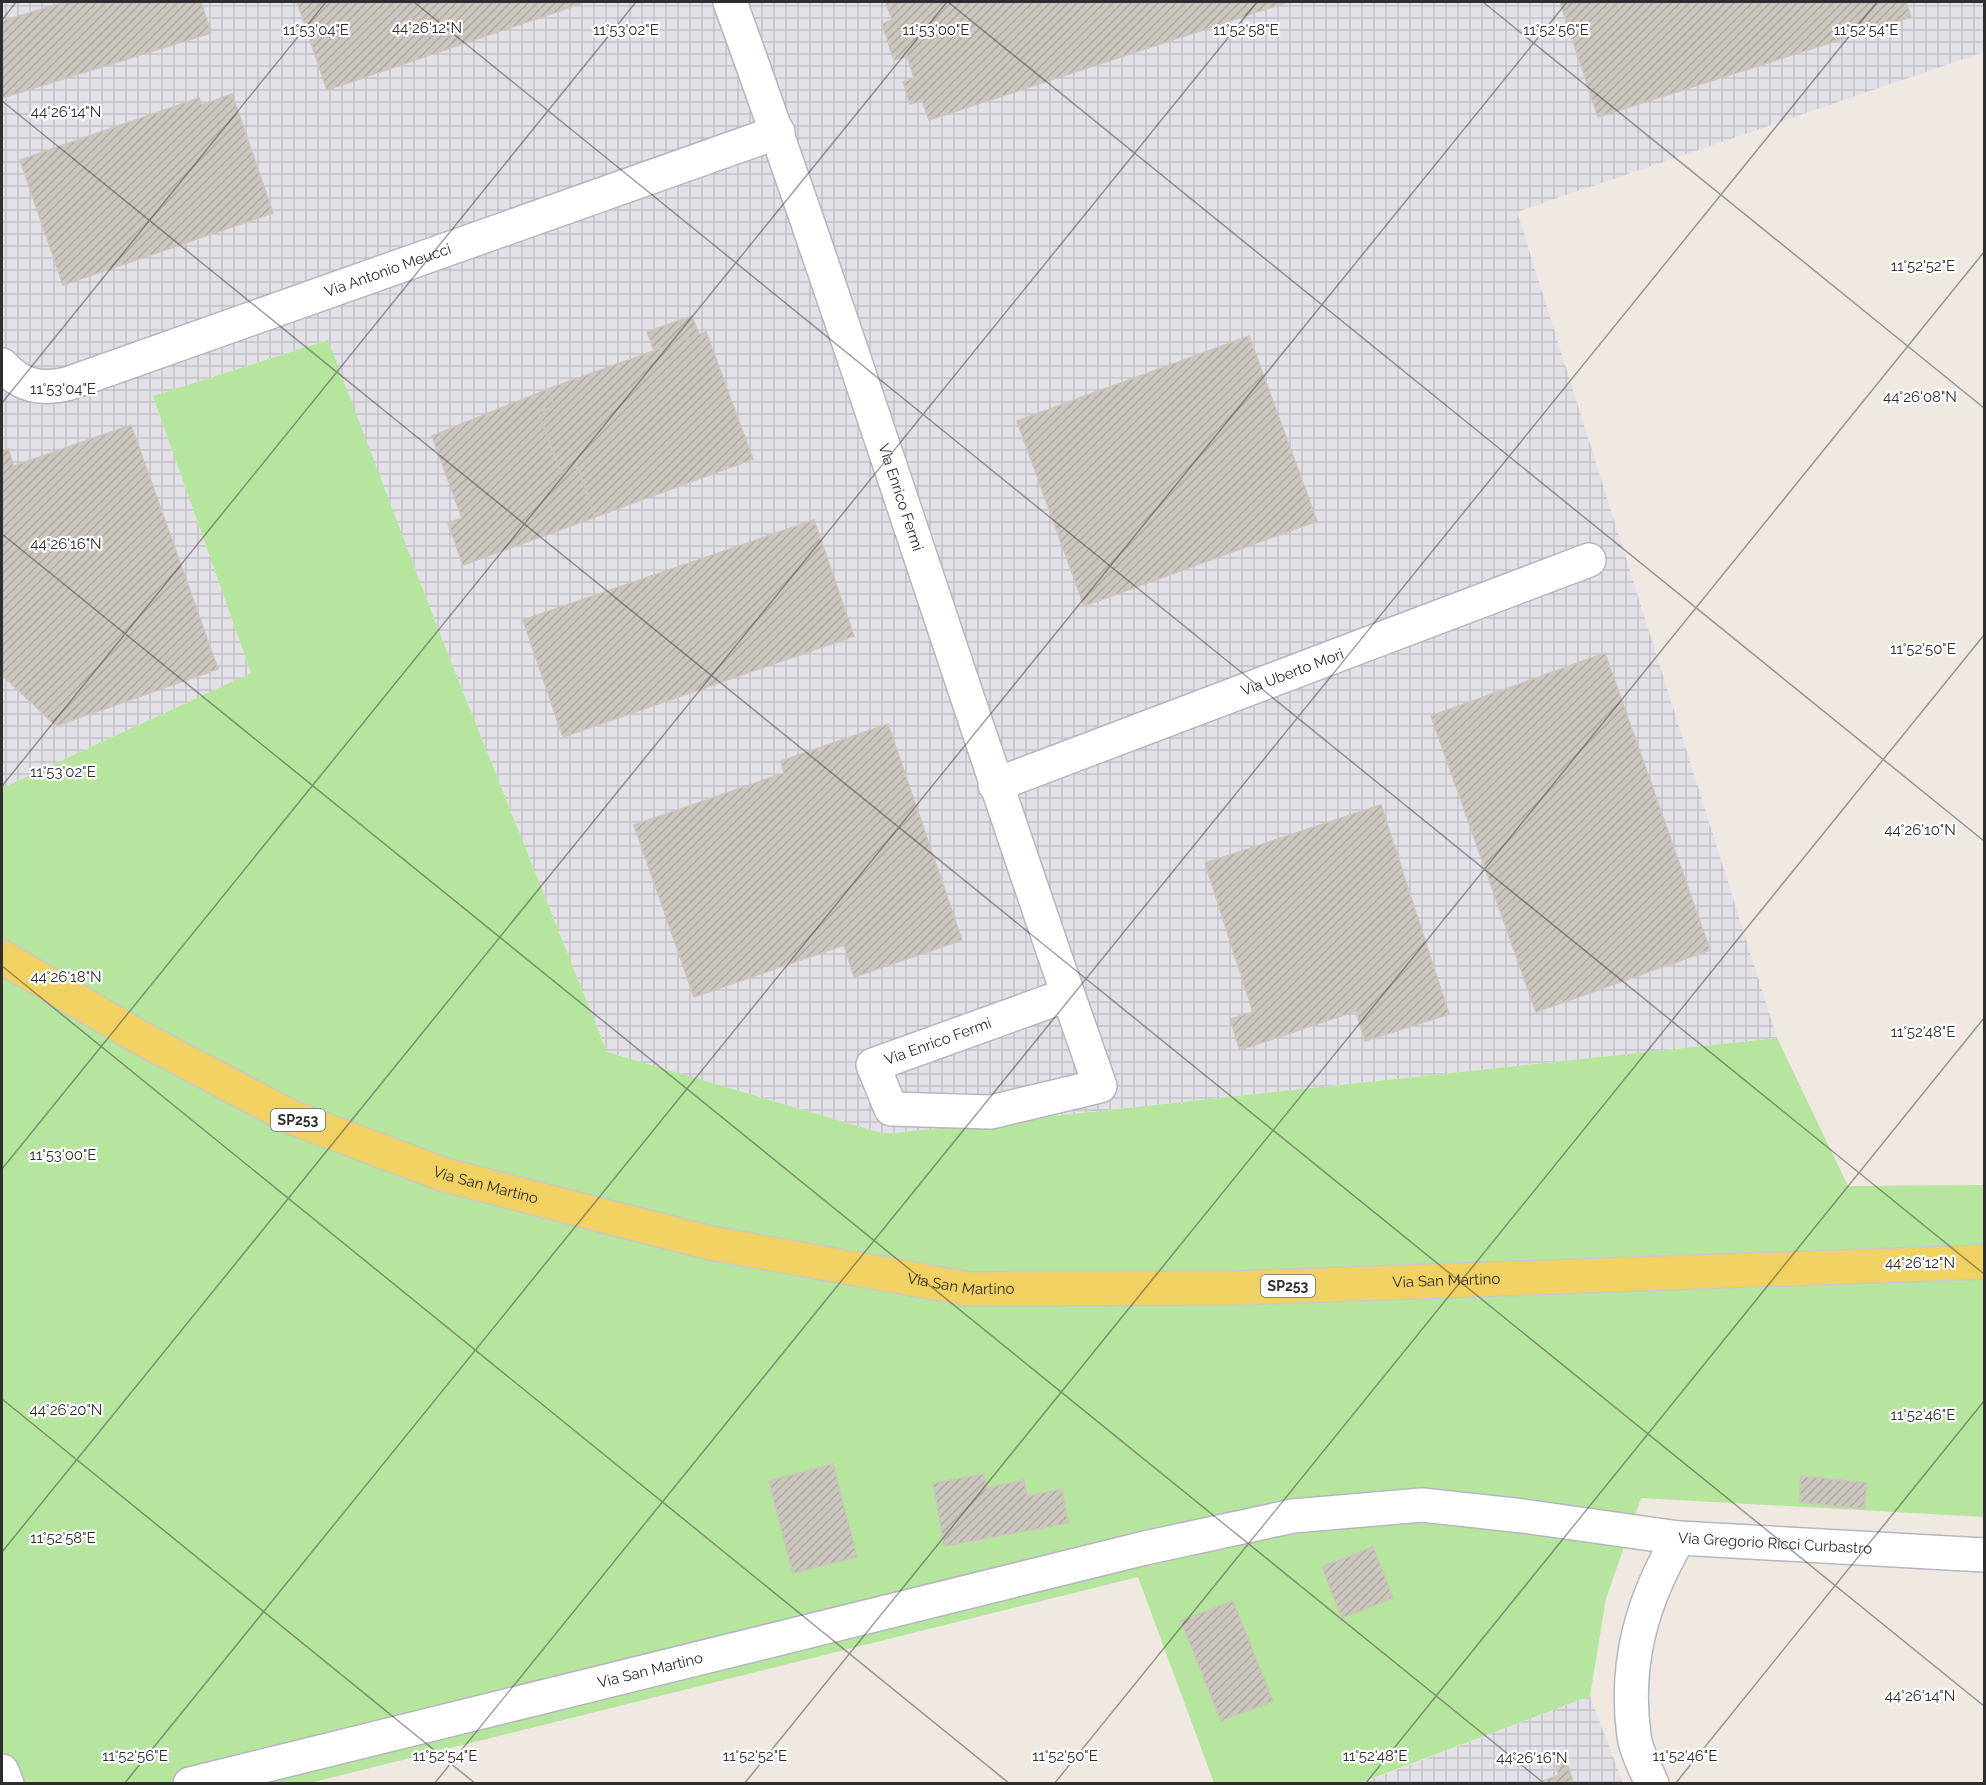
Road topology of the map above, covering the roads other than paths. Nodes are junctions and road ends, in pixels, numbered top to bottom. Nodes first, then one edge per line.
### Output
1 (730, 2) edge
2 (777, 132) junction
3 (2, 365) edge
4 (1588, 560) dead end
5 (995, 785) junction
6 (2, 957) edge
7 (1068, 995) junction
8 (1977, 1266) edge
9 (1679, 1538) junction
10 (1984, 1555) edge
11 (2, 1771) edge
12 (7, 1784) edge
13 (190, 1784) edge
14 (1652, 1784) edge

1 - 2 street, Via Enrico Fermi
2 - 3 street, Via Antonio Meucci
2 - 5 street, Via Enrico Fermi
4 - 5 street, Via Uberto Mori
5 - 7 street, Via Enrico Fermi
6 - 8 main road, Via San Martino / SP253
7 - 7 street, Via Enrico Fermi
9 - 10 street, Via Gregorio Ricci Curbastro
9 - 13 street, Via San Martino
9 - 14 street, Via Gregorio Ricci Curbastro
11 - 12 street

